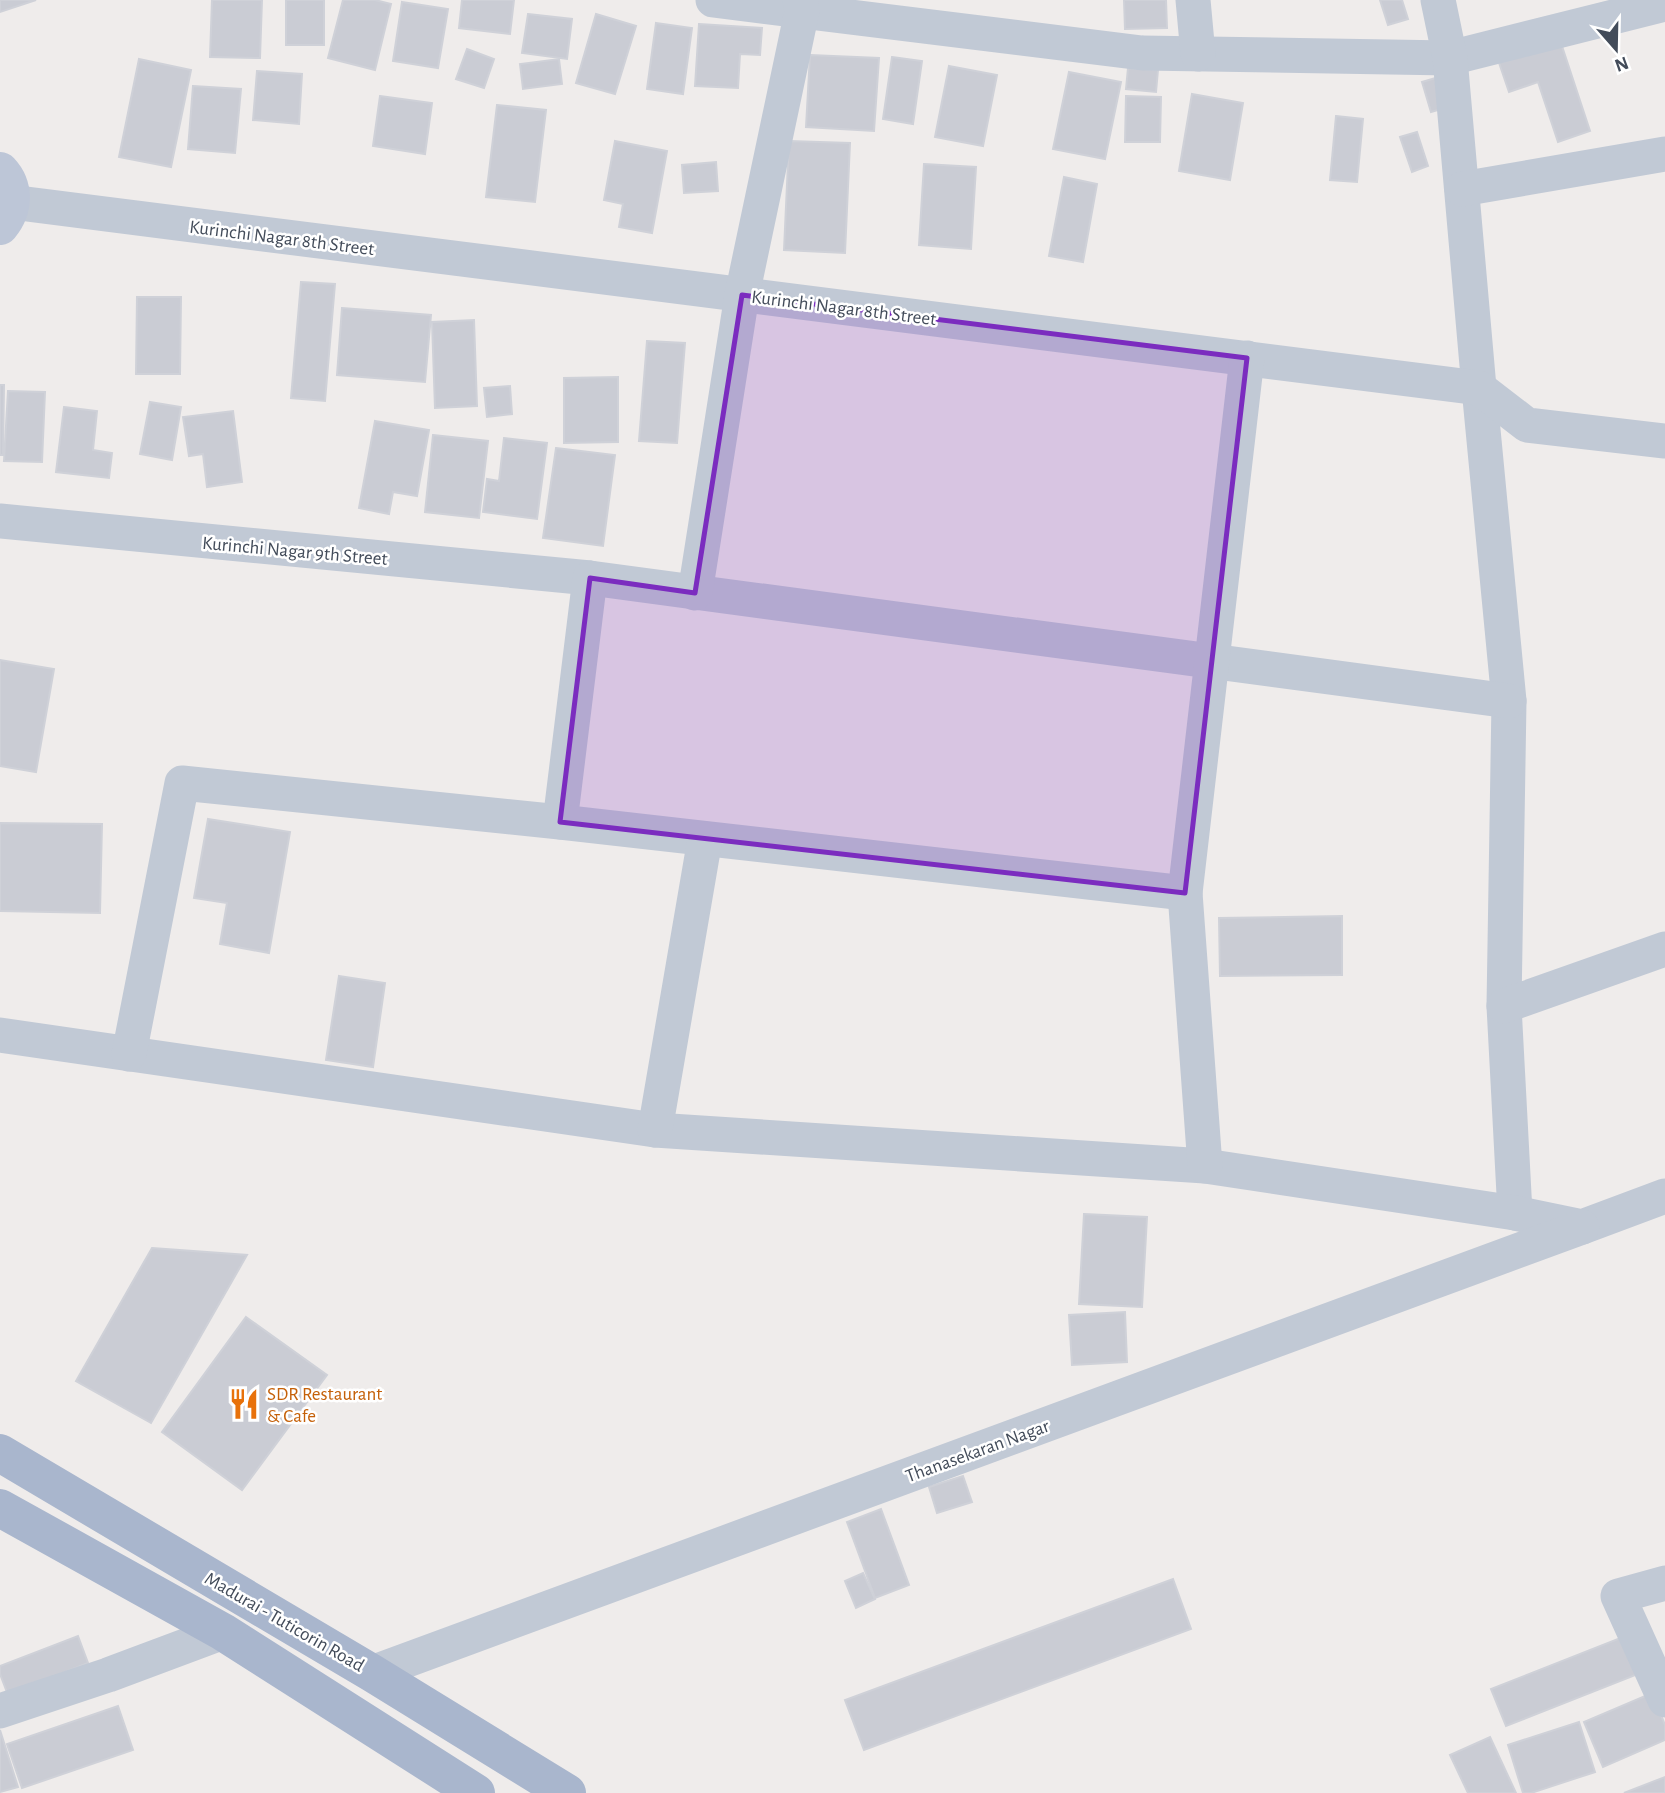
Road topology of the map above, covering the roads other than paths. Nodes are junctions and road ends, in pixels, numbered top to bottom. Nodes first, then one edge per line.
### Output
1 (713, 0) edge
2 (1193, 0) edge
3 (1438, 0) edge
4 (1665, 4) edge
5 (801, 5) edge
6 (875, 10) edge
7 (968, 15) edge
8 (1198, 54) junction
9 (1450, 58) junction
10 (1665, 154) edge
11 (1462, 189) junction
12 (4, 200) edge
13 (742, 295) junction
14 (1247, 358) junction
15 (1479, 388) junction
16 (1665, 441) edge
17 (0, 521) edge
18 (590, 578) junction
19 (695, 593) junction
20 (1212, 661) junction
21 (1509, 701) junction
22 (561, 822) junction
23 (705, 839) junction
24 (1185, 893) junction
25 (1665, 949) edge
26 (1504, 1006) junction
27 (0, 1035) edge
28 (129, 1054) junction
29 (655, 1130) junction
30 (1205, 1166) junction
31 (1665, 1196) edge
32 (1515, 1213) junction
33 (1581, 1227) junction
34 (0, 1454) edge
35 (0, 1508) edge
36 (1665, 1583) edge
37 (223, 1632) junction
38 (372, 1673) junction
39 (1665, 1700) edge
40 (0, 1711) edge
41 (477, 1793) edge
42 (566, 1793) edge

1 - 5 street
2 - 8 street
3 - 9 street
4 - 9 street
5 - 6 street
5 - 13 street
6 - 7 street
7 - 8 street
8 - 9 street
9 - 11 street
10 - 11 street
11 - 15 street
12 - 13 street, Kurinchi Nagar 8th Street
13 - 14 street, Kurinchi Nagar 8th Street
13 - 19 street
14 - 15 street, Kurinchi Nagar 8th Street
14 - 20 street
15 - 16 street
15 - 21 street
17 - 18 street, Kurinchi Nagar 9th Street
18 - 19 street, Kurinchi Nagar 9th Street
18 - 22 street
19 - 20 street, Kurinchi Nagar 9th Street
20 - 21 street, Kurinchi Nagar 9th Street
20 - 24 street
21 - 26 street
22 - 23 street
22 - 28 street
23 - 24 street
23 - 29 street
24 - 30 street
25 - 26 street
26 - 32 street
27 - 28 street
28 - 29 street
29 - 30 street
30 - 32 street
31 - 33 street, Thanasekaran Nagar
32 - 33 street
33 - 38 street, Thanasekaran Nagar
34 - 38 main road, Madurai - Tuticorin Road
35 - 37 main road
36 - 39 street
37 - 40 street
37 - 41 main road
38 - 42 main road, Madurai - Tuticorin Road

